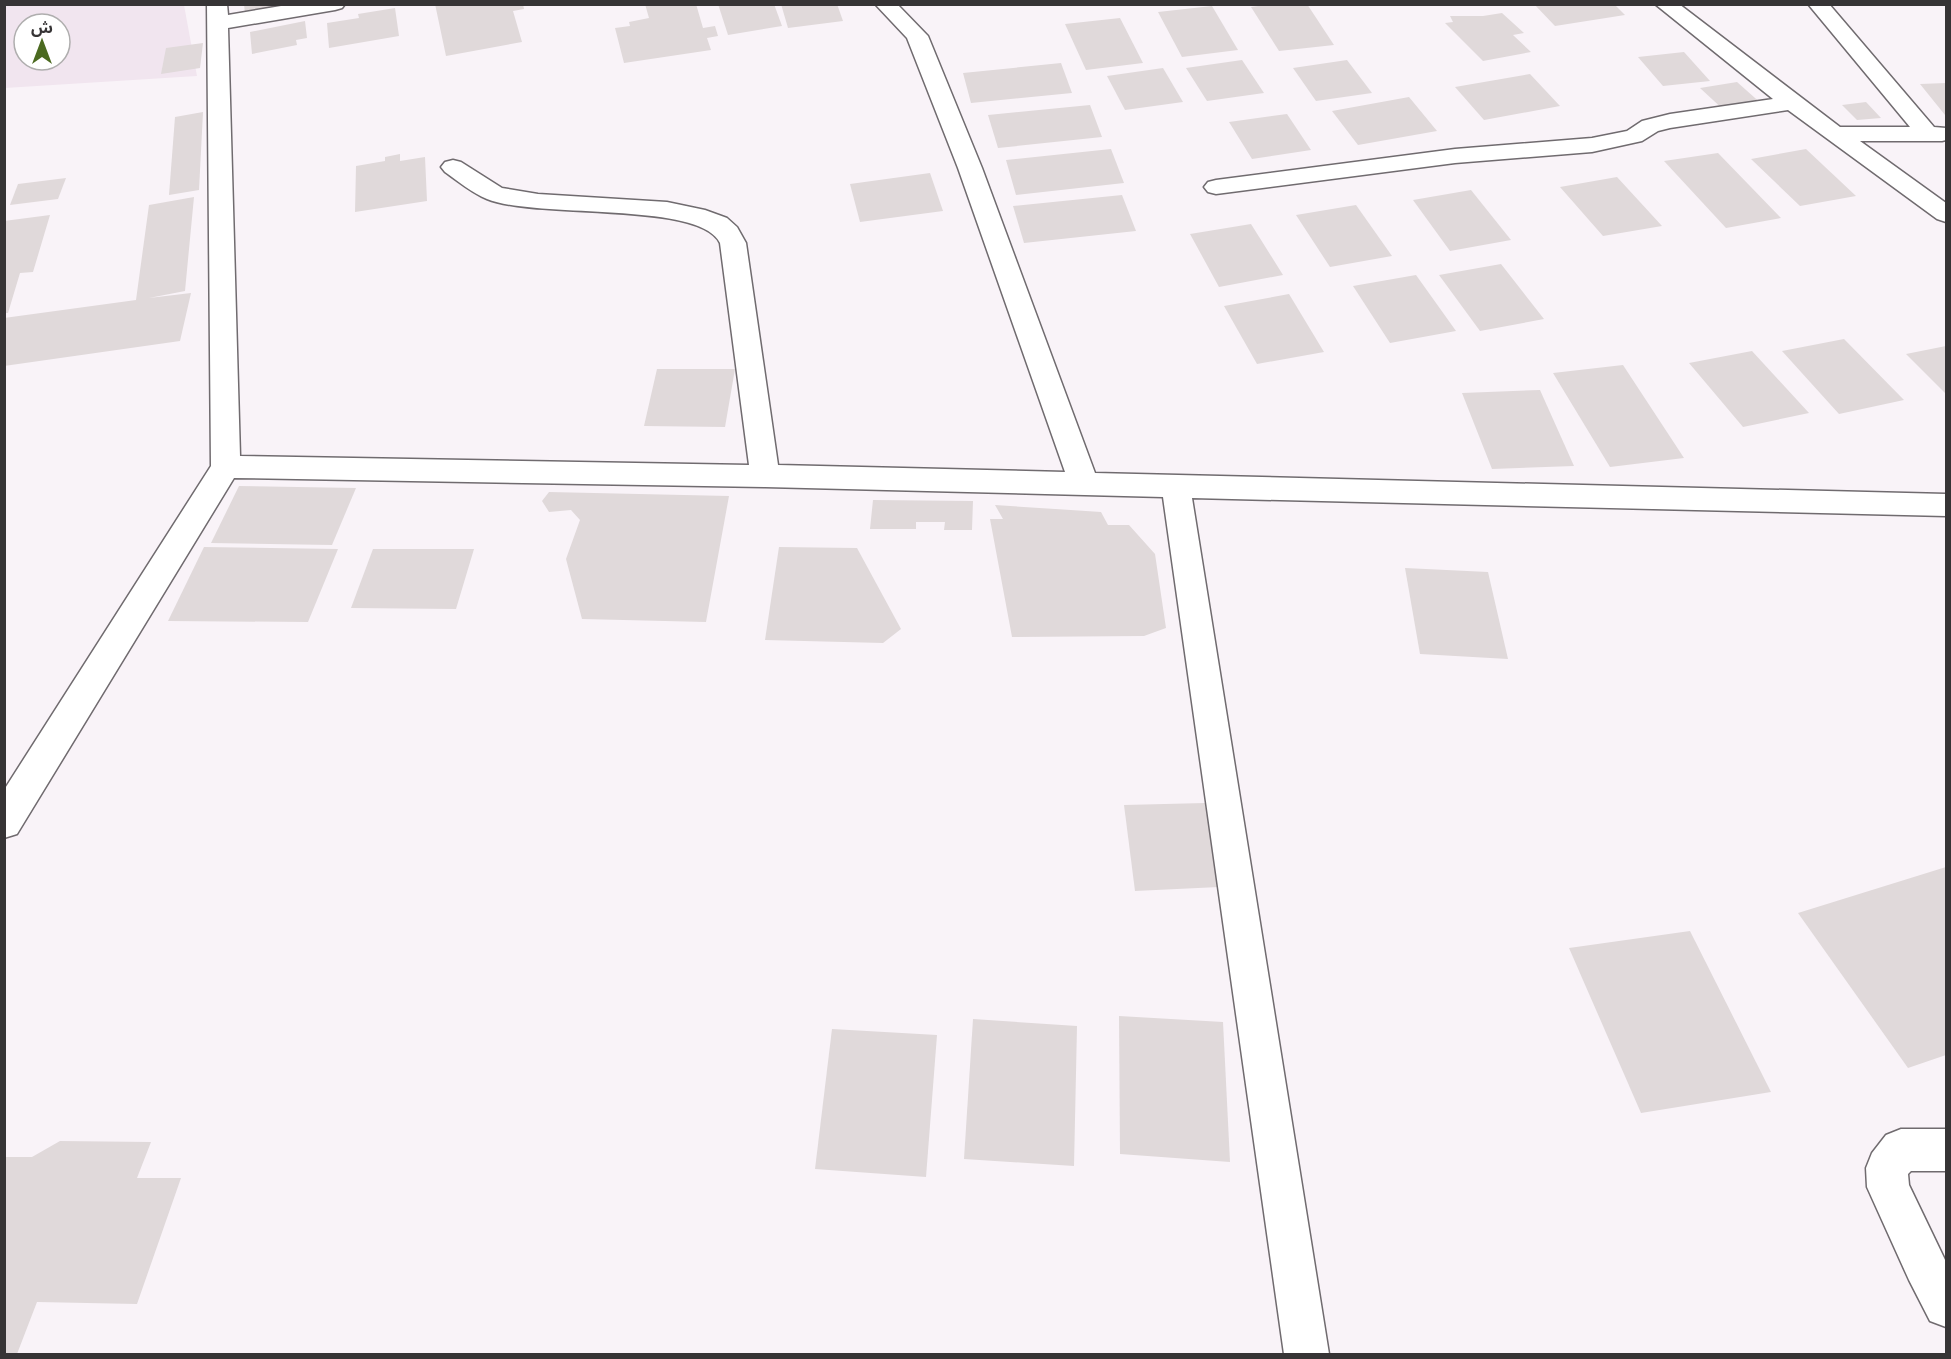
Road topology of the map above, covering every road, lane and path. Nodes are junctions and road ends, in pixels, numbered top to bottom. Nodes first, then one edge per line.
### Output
1 (335, 4) edge
2 (885, 4) edge
3 (1665, 4) edge
4 (1818, 4) edge
5 (218, 14) edge
6 (1792, 103) junction
7 (1838, 134) junction
8 (1937, 134) edge
9 (453, 167) dead end
10 (1216, 187) dead end
11 (1947, 214) edge
12 (226, 466) junction
13 (765, 476) junction
14 (1084, 484) junction
15 (1176, 488) junction
16 (1947, 505) edge
17 (4, 822) edge
18 (1947, 1150) edge
19 (1947, 1305) edge
20 (1305, 1354) edge

1 - 5 street
2 - 14 street
3 - 6 street
4 - 8 street
5 - 12 street
6 - 7 street
6 - 10 street
7 - 8 street
7 - 11 street
9 - 13 street
12 - 13 street
12 - 17 street
13 - 14 street
14 - 15 street
15 - 16 street
15 - 20 street
18 - 19 street

